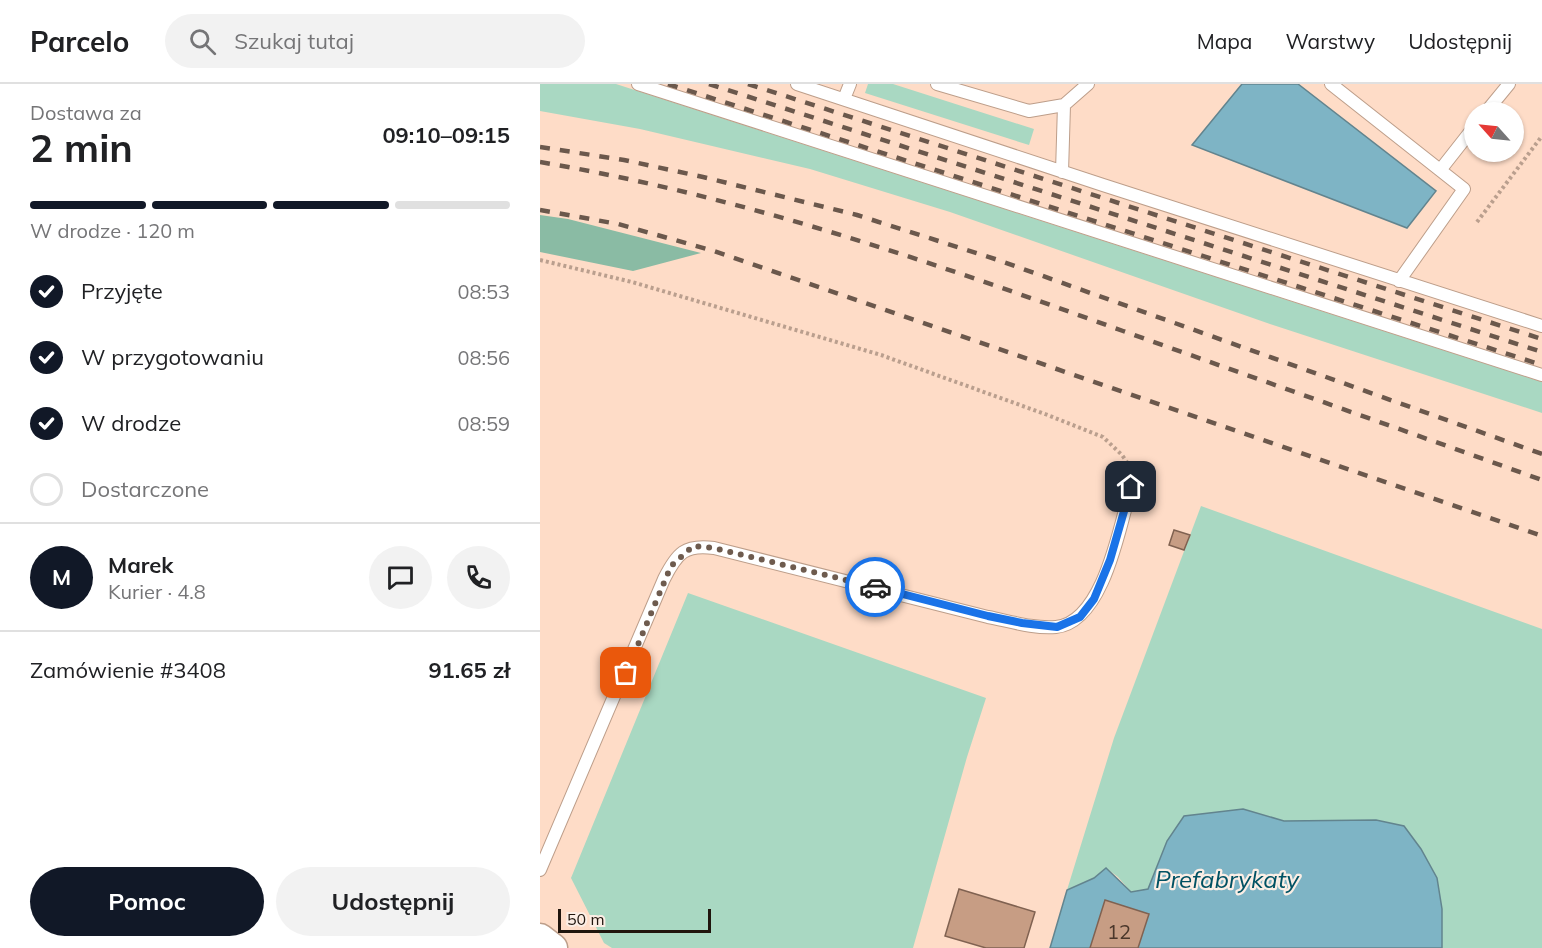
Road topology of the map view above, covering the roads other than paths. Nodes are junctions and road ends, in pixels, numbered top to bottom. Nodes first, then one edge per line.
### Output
1 (638, 84) edge
2 (797, 84) edge
3 (850, 84) edge
4 (937, 84) edge
5 (1088, 84) edge
6 (1331, 84) edge
7 (1509, 84) edge
8 (844, 99) junction
9 (1494, 102) edge
10 (1064, 105) junction
11 (1464, 140) edge
12 (1441, 169) junction
13 (1062, 172) junction
14 (1399, 281) junction
15 (1542, 326) edge
16 (1542, 375) edge
17 (1131, 487) road end
18 (540, 870) edge
19 (540, 938) edge
20 (553, 948) edge

1 - 16 lane
2 - 8 lane
3 - 8 lane
4 - 10 lane
5 - 10 lane
6 - 12 lane
7 - 9 lane
8 - 13 lane
10 - 13 lane
11 - 12 lane
12 - 14 lane
13 - 14 lane
14 - 15 lane
17 - 18 lane
19 - 20 street

